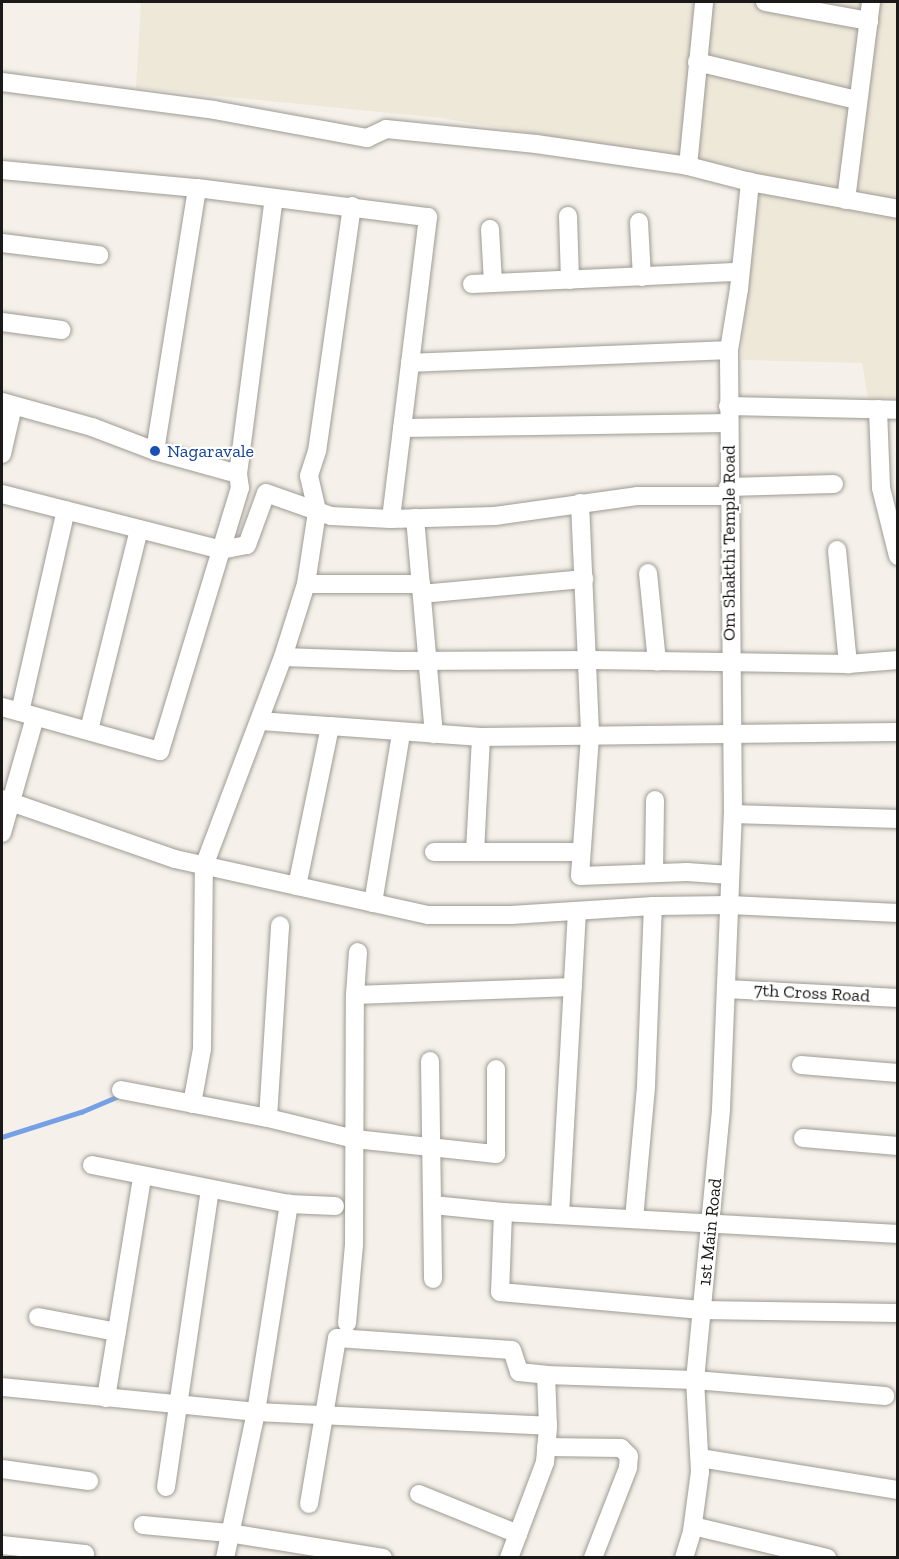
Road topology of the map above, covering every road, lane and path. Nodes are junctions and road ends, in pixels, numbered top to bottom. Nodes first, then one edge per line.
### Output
1 (704, 2) edge
2 (765, 2) edge
3 (871, 2) edge
4 (869, 21) junction
5 (698, 62) junction
6 (2, 82) edge
7 (857, 100) junction
8 (688, 166) junction
9 (2, 170) edge
10 (750, 182) junction
11 (196, 188) junction
12 (274, 198) junction
13 (846, 200) junction
14 (352, 206) junction
15 (897, 208) edge
16 (568, 216) dead end
17 (639, 222) dead end
18 (490, 229) dead end
19 (2, 243) edge
20 (99, 255) dead end
21 (740, 273) junction
22 (642, 277) junction
23 (570, 280) junction
24 (493, 283) junction
25 (472, 284) dead end
26 (2, 322) edge
27 (61, 330) dead end
28 (729, 350) junction
29 (410, 363) junction
30 (7, 404) edge
31 (878, 408) junction
32 (897, 410) edge
33 (728, 414) junction
34 (402, 428) junction
35 (155, 451) junction
36 (2, 454) edge
37 (237, 474) junction
38 (834, 484) dead end
39 (728, 491) junction
40 (2, 494) edge
41 (580, 503) junction
42 (66, 510) junction
43 (317, 512) junction
44 (415, 518) junction
45 (391, 519) junction
46 (139, 528) junction
47 (221, 550) junction
48 (837, 550) dead end
49 (897, 556) edge
50 (648, 573) dead end
51 (585, 579) junction
52 (306, 584) junction
53 (422, 589) junction
54 (284, 657) junction
55 (428, 660) junction
56 (585, 660) junction
57 (897, 660) edge
58 (729, 661) junction
59 (657, 662) junction
60 (848, 664) junction
61 (2, 706) edge
62 (27, 714) junction
63 (260, 721) junction
64 (330, 726) junction
65 (88, 730) junction
66 (897, 732) edge
67 (401, 733) junction
68 (434, 734) junction
69 (732, 734) junction
70 (590, 736) junction
71 (481, 737) junction
72 (656, 800) dead end
73 (6, 801) edge
74 (733, 814) junction
75 (897, 819) edge
76 (2, 833) edge
77 (434, 852) dead end
78 (475, 852) junction
79 (581, 852) junction
80 (204, 866) junction
81 (654, 873) junction
82 (730, 874) junction
83 (297, 886) junction
84 (373, 903) junction
85 (730, 904) junction
86 (653, 906) junction
87 (577, 911) junction
88 (897, 913) edge
89 (280, 926) dead end
90 (358, 952) dead end
91 (573, 987) junction
92 (726, 989) junction
93 (355, 995) junction
94 (897, 998) edge
95 (430, 1061) dead end
96 (801, 1065) dead end
97 (496, 1069) dead end
98 (897, 1073) edge
99 (121, 1090) dead end
100 (192, 1104) junction
101 (268, 1118) junction
102 (803, 1138) dead end
103 (355, 1139) junction
104 (430, 1145) junction
105 (897, 1146) edge
106 (92, 1165) dead end
107 (142, 1177) junction
108 (210, 1189) junction
109 (289, 1204) junction
110 (433, 1205) junction
111 (335, 1206) dead end
112 (502, 1212) junction
113 (560, 1215) junction
114 (634, 1219) junction
115 (712, 1222) junction
116 (897, 1234) edge
117 (433, 1279) dead end
118 (701, 1310) junction
119 (897, 1313) edge
120 (38, 1317) dead end
121 (347, 1323) dead end
122 (117, 1332) junction
123 (546, 1375) junction
124 (695, 1380) junction
125 (2, 1387) edge
126 (885, 1396) dead end
127 (106, 1398) junction
128 (178, 1404) junction
129 (256, 1412) junction
130 (323, 1417) junction
131 (548, 1426) junction
132 (546, 1447) junction
133 (700, 1458) junction
134 (2, 1469) edge
135 (89, 1481) dead end
136 (166, 1486) dead end
137 (897, 1490) edge
138 (418, 1494) dead end
139 (309, 1504) dead end
140 (143, 1526) dead end
141 (693, 1526) junction
142 (229, 1533) junction
143 (518, 1534) junction
144 (2, 1545) edge
145 (84, 1557) edge
146 (225, 1557) edge
147 (383, 1557) edge
148 (509, 1557) edge
149 (593, 1557) edge
150 (684, 1557) edge
151 (826, 1557) edge

1 - 5 street
2 - 4 street
3 - 4 street
4 - 7 street
5 - 7 street
5 - 8 street
6 - 8 street
7 - 13 street
8 - 10 street
9 - 11 street
10 - 13 street
10 - 21 street, Om Shakthi Temple Road
11 - 12 street
11 - 35 street
12 - 14 street
12 - 37 street
13 - 15 street
14 - 29 street
14 - 43 street
16 - 23 street
17 - 22 street
18 - 24 street
19 - 20 street
21 - 22 street
21 - 28 street, Om Shakthi Temple Road
22 - 23 street
23 - 24 street
24 - 25 street
26 - 27 street
28 - 29 street
28 - 33 street, Om Shakthi Temple Road
29 - 34 street
30 - 35 street
30 - 36 street
31 - 32 street
31 - 33 street
31 - 49 street
33 - 34 street
33 - 39 street, Om Shakthi Temple Road
34 - 45 street
35 - 37 street
37 - 47 street
38 - 39 street
39 - 41 street
39 - 58 street, Om Shakthi Temple Road
40 - 42 street
41 - 44 street
41 - 51 street
42 - 46 street
42 - 62 street
43 - 45 street
43 - 47 street
43 - 52 street
44 - 45 street
44 - 53 street
46 - 47 street
46 - 65 street
47 - 65 street
48 - 60 street
50 - 59 street
51 - 53 street
51 - 56 street
52 - 53 street
52 - 54 street
53 - 55 street
54 - 55 street
54 - 63 street
55 - 56 street
55 - 68 street
56 - 59 street
56 - 70 street
57 - 60 street
58 - 59 street
58 - 60 street
58 - 69 street, Om Shakthi Temple Road
61 - 62 street
62 - 65 street
62 - 73 street
63 - 64 street
63 - 80 street
64 - 67 street
64 - 83 street
66 - 69 street
67 - 68 street
67 - 84 street
68 - 71 street
69 - 70 street
69 - 74 street, Om Shakthi Temple Road
70 - 71 street
70 - 79 street
71 - 78 street
72 - 81 street
73 - 76 street
73 - 80 street
74 - 75 street
74 - 82 street, Om Shakthi Temple Road
77 - 78 street
78 - 79 street
79 - 81 street
80 - 83 street
80 - 100 street
81 - 82 street
82 - 85 street, Om Shakthi Temple Road
83 - 84 street
84 - 87 street
85 - 86 street
85 - 88 street
85 - 92 street, 1st Main Road
86 - 87 street
86 - 114 street
87 - 91 street
89 - 101 street
90 - 93 street
91 - 93 street
91 - 113 street
92 - 94 street, 7th Cross Road
92 - 115 street, 1st Main Road
93 - 103 street
95 - 104 street
96 - 98 street
97 - 104 street
99 - 100 street
100 - 101 street
101 - 103 street
102 - 105 street
103 - 104 street
103 - 121 street
104 - 110 street
106 - 107 street
107 - 108 street
107 - 122 street
108 - 109 street
108 - 128 street
109 - 111 street
109 - 129 street
110 - 112 street
110 - 117 street
112 - 113 street
112 - 118 street
113 - 114 street
114 - 115 street
115 - 116 street
115 - 118 street, 1st Main Road
118 - 119 street
118 - 124 street, 1st Main Road
120 - 122 street
122 - 127 street
123 - 124 street
123 - 130 street
123 - 131 street
124 - 126 street
124 - 133 street, 1st Main Road
125 - 127 street
127 - 128 street
128 - 129 street
128 - 136 street
129 - 130 street
129 - 142 street
130 - 131 street
130 - 139 street
131 - 132 street
132 - 143 street
132 - 149 street
133 - 137 street
133 - 141 street, 1st Main Road
134 - 135 street
138 - 143 street
140 - 142 street
141 - 150 street, 1st Main Road
141 - 151 street
142 - 146 street
142 - 147 street
143 - 148 street
144 - 145 street

